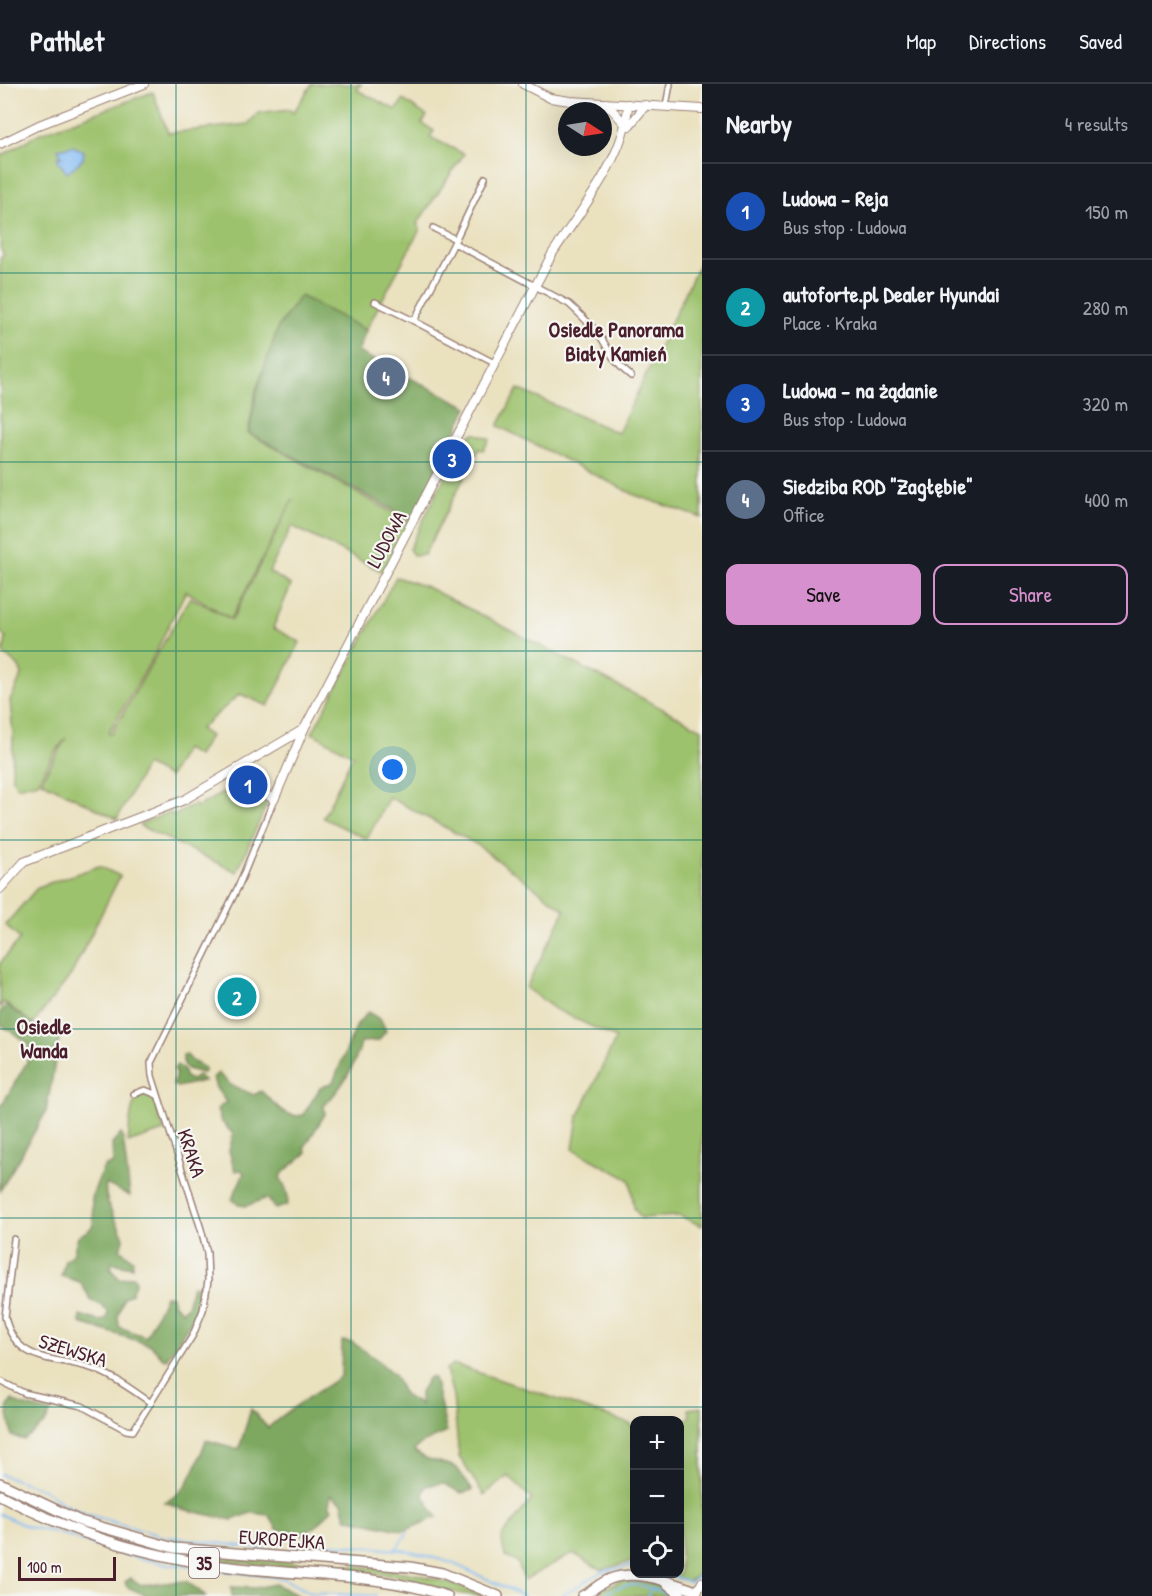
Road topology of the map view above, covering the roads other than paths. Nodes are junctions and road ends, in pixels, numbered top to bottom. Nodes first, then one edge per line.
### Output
1 (144, 84) edge
2 (523, 84) edge
3 (670, 84) edge
4 (595, 102) edge
5 (612, 103) edge
6 (628, 104) junction
7 (646, 105) junction
8 (666, 106) junction
9 (702, 109) edge
10 (612, 111) edge
11 (626, 129) junction
12 (0, 144) edge
13 (485, 178) dead end
14 (433, 228) dead end
15 (454, 241) junction
16 (535, 286) junction
17 (375, 302) dead end
18 (414, 321) junction
19 (496, 364) junction
20 (631, 376) dead end
21 (304, 729) junction
22 (236, 771) junction
23 (274, 800) junction
24 (240, 885) joint
25 (0, 889) edge
26 (134, 1094) dead end
27 (158, 1096) junction
28 (14, 1239) dead end
29 (0, 1381) edge
30 (151, 1403) junction
31 (0, 1483) edge
32 (0, 1495) edge
33 (664, 1582) junction
34 (596, 1587) junction
35 (699, 1591) edge
36 (447, 1596) edge
37 (498, 1596) edge
38 (582, 1596) edge
39 (589, 1596) edge
40 (682, 1596) edge

1 - 12 street
2 - 4 street
3 - 8 street
5 - 6 street
6 - 7 street
6 - 11 street, LUDOWA
7 - 8 street
7 - 11 street
8 - 9 street
10 - 11 street
11 - 16 street, LUDOWA
13 - 15 street
14 - 15 street
15 - 16 street
15 - 18 street
16 - 19 street, LUDOWA
16 - 20 street
17 - 18 street
18 - 19 street
19 - 21 street, LUDOWA
21 - 22 street
21 - 23 street, LUDOWA
22 - 23 street
22 - 25 street
23 - 24 street, LUDOWA
24 - 27 street, KRAKA
26 - 27 street
27 - 30 street, KRAKA
28 - 30 street, SZEWSKA
29 - 30 street, KRAKA
31 - 37 main road, EUROPEJKA / 35
32 - 36 main road, EUROPEJKA / 35
33 - 34 main road
33 - 35 main road
33 - 40 main road
34 - 38 main road
34 - 39 main road

